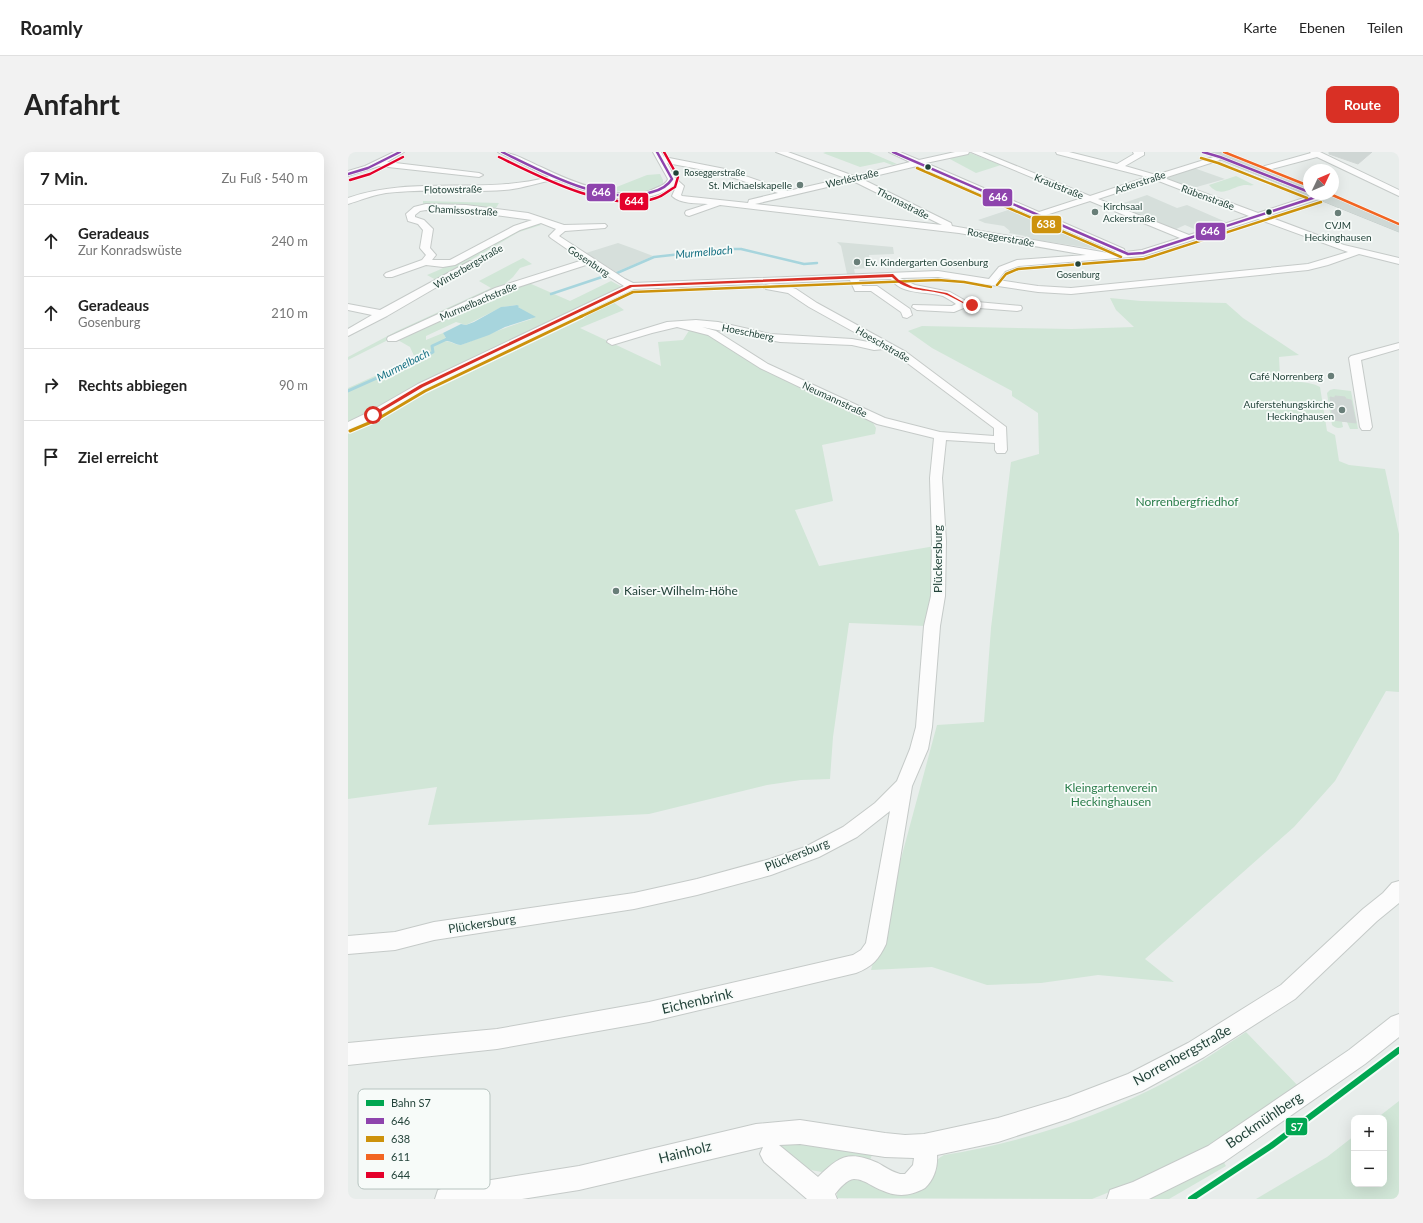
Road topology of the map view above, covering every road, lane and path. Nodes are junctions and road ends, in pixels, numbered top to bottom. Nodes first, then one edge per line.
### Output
1 (400, 152) edge
2 (502, 152) edge
3 (893, 152) edge
4 (965, 152) edge
5 (975, 152) edge
6 (1060, 152) edge
7 (1137, 152) edge
8 (1203, 152) edge
9 (786, 153) edge
10 (1316, 153) edge
11 (1215, 154) edge
12 (658, 156) edge
13 (377, 163) junction
14 (919, 163) junction
15 (1118, 167) junction
16 (1257, 171) junction
17 (348, 174) edge
18 (479, 175) dead end
19 (558, 177) junction
20 (1156, 177) junction
21 (853, 178) junction
22 (672, 179) junction
23 (1303, 190) edge
24 (1399, 193) edge
25 (788, 194) junction
26 (1303, 198) edge
27 (1090, 199) junction
28 (1328, 200) edge
29 (348, 201) edge
30 (722, 203) junction
31 (740, 205) junction
32 (690, 212) dead end
33 (1038, 215) junction
34 (1259, 216) junction
35 (542, 220) junction
36 (602, 226) dead end
37 (559, 227) junction
38 (1396, 228) edge
39 (959, 230) junction
40 (1188, 238) junction
41 (1356, 252) junction
42 (1128, 254) junction
43 (1110, 256) junction
44 (589, 261) junction
45 (1399, 261) edge
46 (424, 262) junction
47 (389, 275) dead end
48 (893, 275) junction
49 (853, 277) junction
50 (992, 281) junction
51 (731, 282) junction
52 (632, 286) junction
53 (964, 304) junction
54 (348, 306) edge
55 (917, 307) dead end
56 (1017, 308) dead end
57 (383, 314) junction
58 (906, 315) dead end
59 (680, 324) junction
60 (348, 333) edge
61 (392, 339) dead end
62 (612, 342) dead end
63 (886, 345) junction
64 (1399, 346) edge
65 (348, 426) edge
66 (1366, 427) dead end
67 (940, 436) junction
68 (1001, 446) joint
69 (903, 786) junction
70 (1399, 889) edge
71 (348, 944) edge
72 (1399, 1024) edge
73 (348, 1054) edge
74 (924, 1146) junction
75 (772, 1154) dead end
76 (822, 1196) edge
77 (447, 1199) edge
78 (1119, 1199) edge

1 - 13 street
2 - 19 street
3 - 14 street
4 - 14 street, Werléstraße
5 - 27 street, Krautstraße
6 - 15 street, Rübenstraße
7 - 15 street
8 - 11 main road
9 - 21 street, Thomastraße
10 - 16 street
10 - 24 street
11 - 16 main road
11 - 20 street, Ackerstraße
12 - 22 street
12 - 25 street
13 - 17 street
13 - 18 street
14 - 21 street, Werléstraße
14 - 33 street
15 - 20 street, Rübenstraße
16 - 23 main road
19 - 22 street
19 - 29 street, Flotowstraße
20 - 27 street, Ackerstraße
20 - 34 street, Rübenstraße
21 - 25 street, Werléstraße
21 - 39 street, Thomastraße
22 - 30 street, Roseggerstraße
25 - 31 street, Werléstraße
26 - 34 street
27 - 33 street, Ackerstraße
27 - 40 street, Krautstraße
28 - 38 main road
30 - 31 street, Roseggerstraße
30 - 32 street
31 - 39 street, Roseggerstraße
33 - 42 street
34 - 40 street
34 - 41 street, Rübenstraße
35 - 37 street, Chamissostraße
35 - 46 street
35 - 46 street, Chamissostraße
36 - 37 street, Chamissostraße
37 - 44 street, Gosenburg
37 - 57 street, Winterbergstraße
39 - 43 street, Roseggerstraße
40 - 42 street
41 - 45 street, Rübenstraße
41 - 50 street
42 - 43 street
43 - 50 street
44 - 52 street, Gosenburg
44 - 61 street, Murmelbachstraße
46 - 47 street
48 - 49 street
48 - 50 street
48 - 53 street
49 - 51 street
49 - 58 street
51 - 52 street
51 - 63 street, Hoeschstraße
52 - 65 street
53 - 55 street
53 - 56 street
54 - 57 street
57 - 60 street, Winterbergstraße
59 - 62 street, Hoeschberg
59 - 63 street, Hoeschberg
59 - 67 street, Neumannstraße
63 - 68 street, Hoeschstraße
64 - 66 street
67 - 68 street, Neumannstraße
67 - 69 street, Plückersburg
69 - 71 street, Plückersburg
69 - 73 street, Eichenbrink
70 - 74 street, Norrenbergstraße
72 - 78 street, Bockmühlberg
74 - 76 street
74 - 77 street, Hainholz
75 - 76 street

